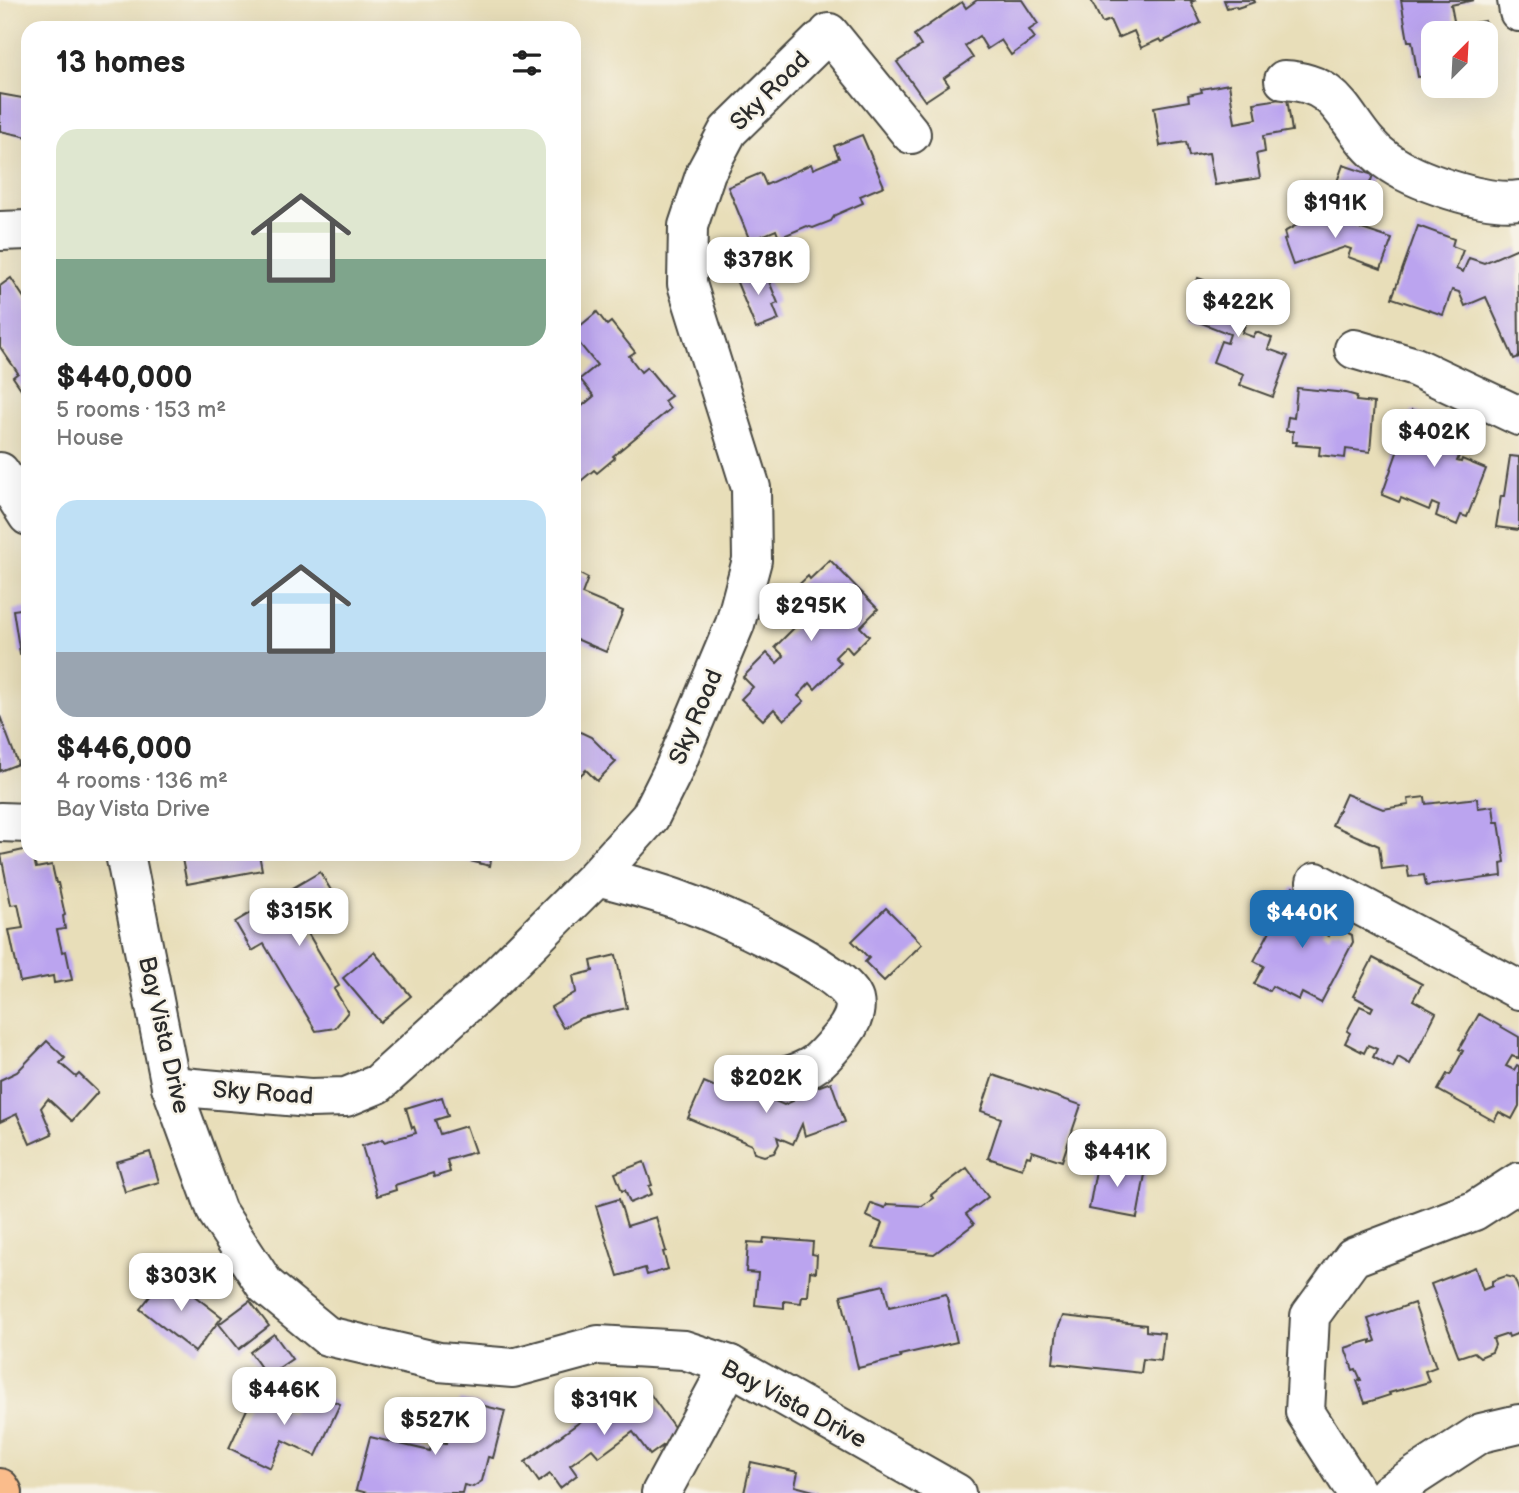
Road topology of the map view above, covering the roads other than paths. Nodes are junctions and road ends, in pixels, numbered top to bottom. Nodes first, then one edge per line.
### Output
1 (1517, 0) edge
2 (1519, 12) edge
3 (1284, 80) dead end
4 (911, 134) dead end
5 (1519, 200) edge
6 (21, 230) edge
7 (0, 231) edge
8 (1354, 349) dead end
9 (1519, 416) edge
10 (0, 472) edge
11 (21, 505) edge
12 (0, 822) edge
13 (21, 823) edge
14 (126, 861) edge
15 (597, 876) junction
16 (1316, 882) dead end
17 (1519, 990) edge
18 (784, 1077) dead end
19 (171, 1086) junction
20 (1519, 1182) edge
21 (730, 1365) junction
22 (1519, 1424) edge
23 (0, 1488) edge
24 (3, 1493) edge
25 (661, 1493) edge
26 (957, 1493) edge
27 (1357, 1493) edge
28 (1389, 1493) edge

1 - 2 street
3 - 5 street
4 - 15 street, Sky Road
6 - 7 street
8 - 9 street
10 - 11 street
12 - 13 street
14 - 19 street, Bay Vista Drive
15 - 18 street
15 - 19 street, Sky Road
16 - 17 street
19 - 21 street, Bay Vista Drive
20 - 27 street
21 - 25 street
21 - 26 street, Bay Vista Drive
22 - 28 street
23 - 24 main road

